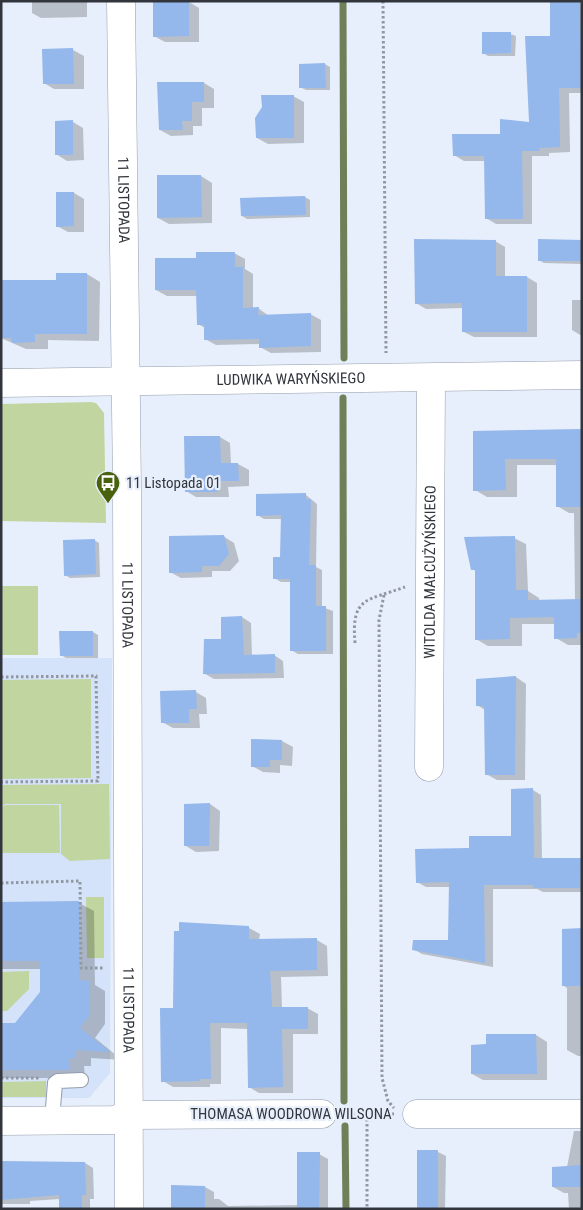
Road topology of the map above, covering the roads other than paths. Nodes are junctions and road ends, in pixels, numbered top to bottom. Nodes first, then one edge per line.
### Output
1 (121, 1) edge
2 (582, 375) edge
3 (431, 378) junction
4 (126, 382) junction
5 (1, 383) edge
6 (429, 767) dead end
7 (80, 1080) dead end
8 (322, 1114) road end
9 (408, 1114) road end
10 (582, 1114) edge
11 (129, 1115) junction
12 (52, 1120) junction
13 (1, 1121) edge
14 (129, 1209) edge

1 - 4 street, 11 LISTOPADA
2 - 3 street, LUDWIKA WARYŃSKIEGO
3 - 4 street, LUDWIKA WARYŃSKIEGO
3 - 6 street, WITOLDA MAŁCUŻYŃSKIEGO
4 - 5 street, LUDWIKA WARYŃSKIEGO
4 - 11 street, 11 LISTOPADA
7 - 12 lane
8 - 11 street, THOMASA WOODROWA WILSONA
9 - 10 street
11 - 12 street, THOMASA WOODROWA WILSONA
11 - 14 street, 11 LISTOPADA
12 - 13 street, THOMASA WOODROWA WILSONA

